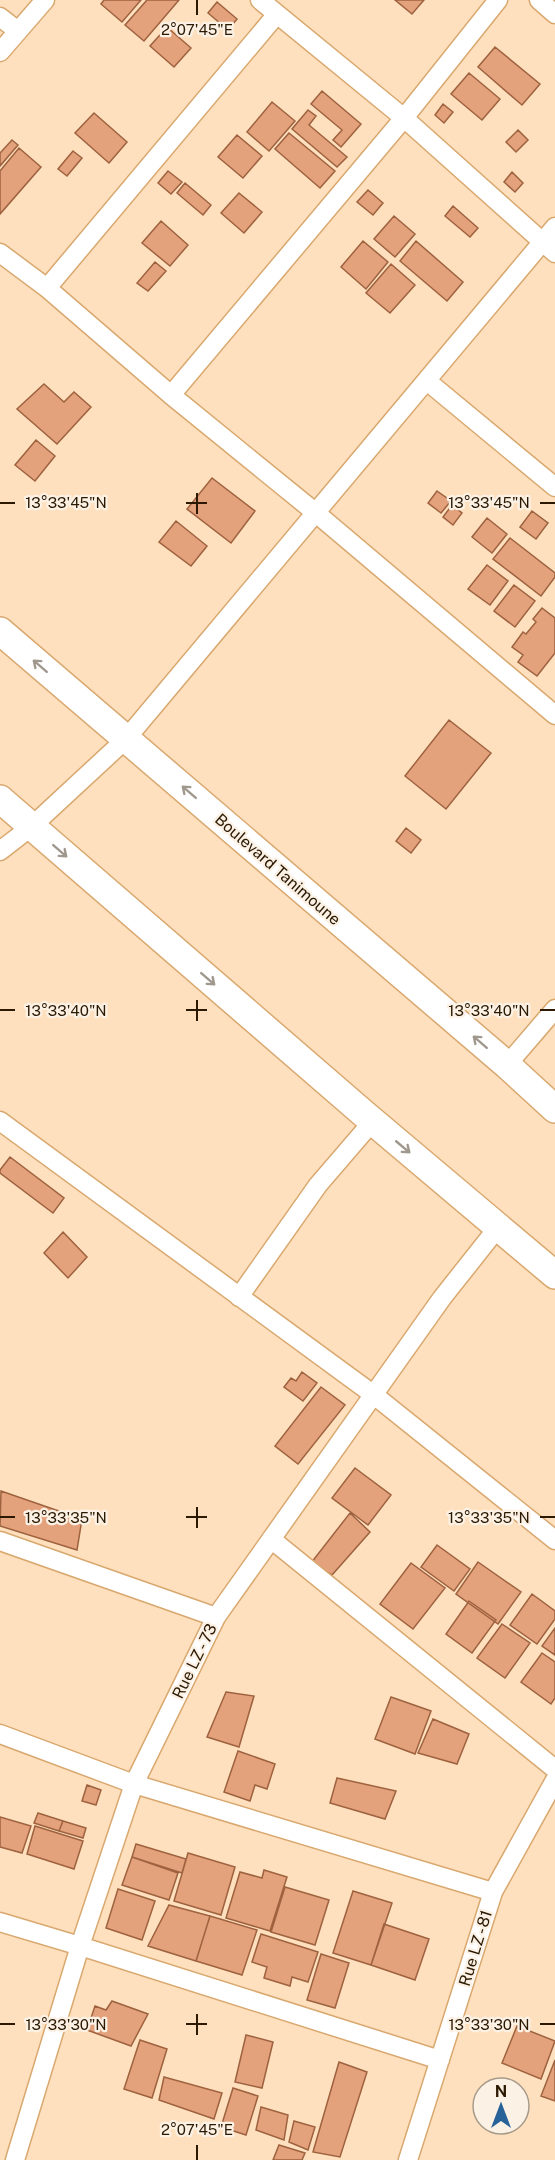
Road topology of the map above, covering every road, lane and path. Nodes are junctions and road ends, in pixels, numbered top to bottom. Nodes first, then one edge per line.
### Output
1 (45, 0) edge
2 (260, 0) edge
3 (498, 0) edge
4 (539, 0) edge
5 (277, 14) junction
6 (555, 14) edge
7 (0, 17) edge
8 (18, 32) junction
9 (0, 52) edge
10 (404, 118) junction
11 (555, 227) edge
12 (549, 247) edge
13 (0, 253) edge
14 (47, 288) junction
15 (427, 381) junction
16 (171, 395) junction
17 (555, 487) edge
18 (316, 513) junction
19 (0, 631) edge
20 (555, 716) edge
21 (126, 739) junction
22 (0, 799) edge
23 (31, 827) junction
24 (0, 851) edge
25 (555, 1009) edge
26 (507, 1065) junction
27 (555, 1109) edge
28 (0, 1121) edge
29 (373, 1121) junction
30 (499, 1226) junction
31 (555, 1275) edge
32 (239, 1297) junction
33 (374, 1395) junction
34 (271, 1539) junction
35 (555, 1540) edge
36 (0, 1541) edge
37 (216, 1617) junction
38 (0, 1734) edge
39 (555, 1769) edge
40 (555, 1780) edge
41 (135, 1784) junction
42 (493, 1892) junction
43 (0, 1922) edge
44 (80, 1946) junction
45 (440, 2060) junction
46 (15, 2160) edge
47 (408, 2160) edge

1 - 8 street
2 - 5 street
3 - 10 street
4 - 6 street
5 - 10 street
5 - 14 street
7 - 8 street
8 - 9 street
10 - 12 street
10 - 16 street
11 - 12 street
12 - 15 street
13 - 14 street
14 - 16 street
15 - 17 street
15 - 18 street
16 - 18 street
18 - 20 street
18 - 21 street
21 -> 19 main road, Boulevard Tanimoune
21 - 23 street
26 -> 21 main road, Boulevard Tanimoune
22 - 23 main road
23 - 24 street
23 -> 29 main road
25 - 26 street
26 - 27 main road, Boulevard Tanimoune
28 - 32 street
29 -> 30 main road
29 - 32 street
30 - 31 main road
30 - 33 street, Rue LZ - 73
32 - 33 street
33 - 34 street, Rue LZ - 73
33 - 35 street
34 - 37 street, Rue LZ - 73
34 - 39 street
36 - 37 street
37 - 41 street, Rue LZ - 73
38 - 41 street
40 - 42 street, Rue LZ - 81
41 - 42 street
41 - 44 street, Rue LZ - 73
42 - 45 street, Rue LZ - 81
43 - 44 street
44 - 45 street
44 - 46 street, Rue LZ - 73
45 - 47 street, Rue LZ - 81

